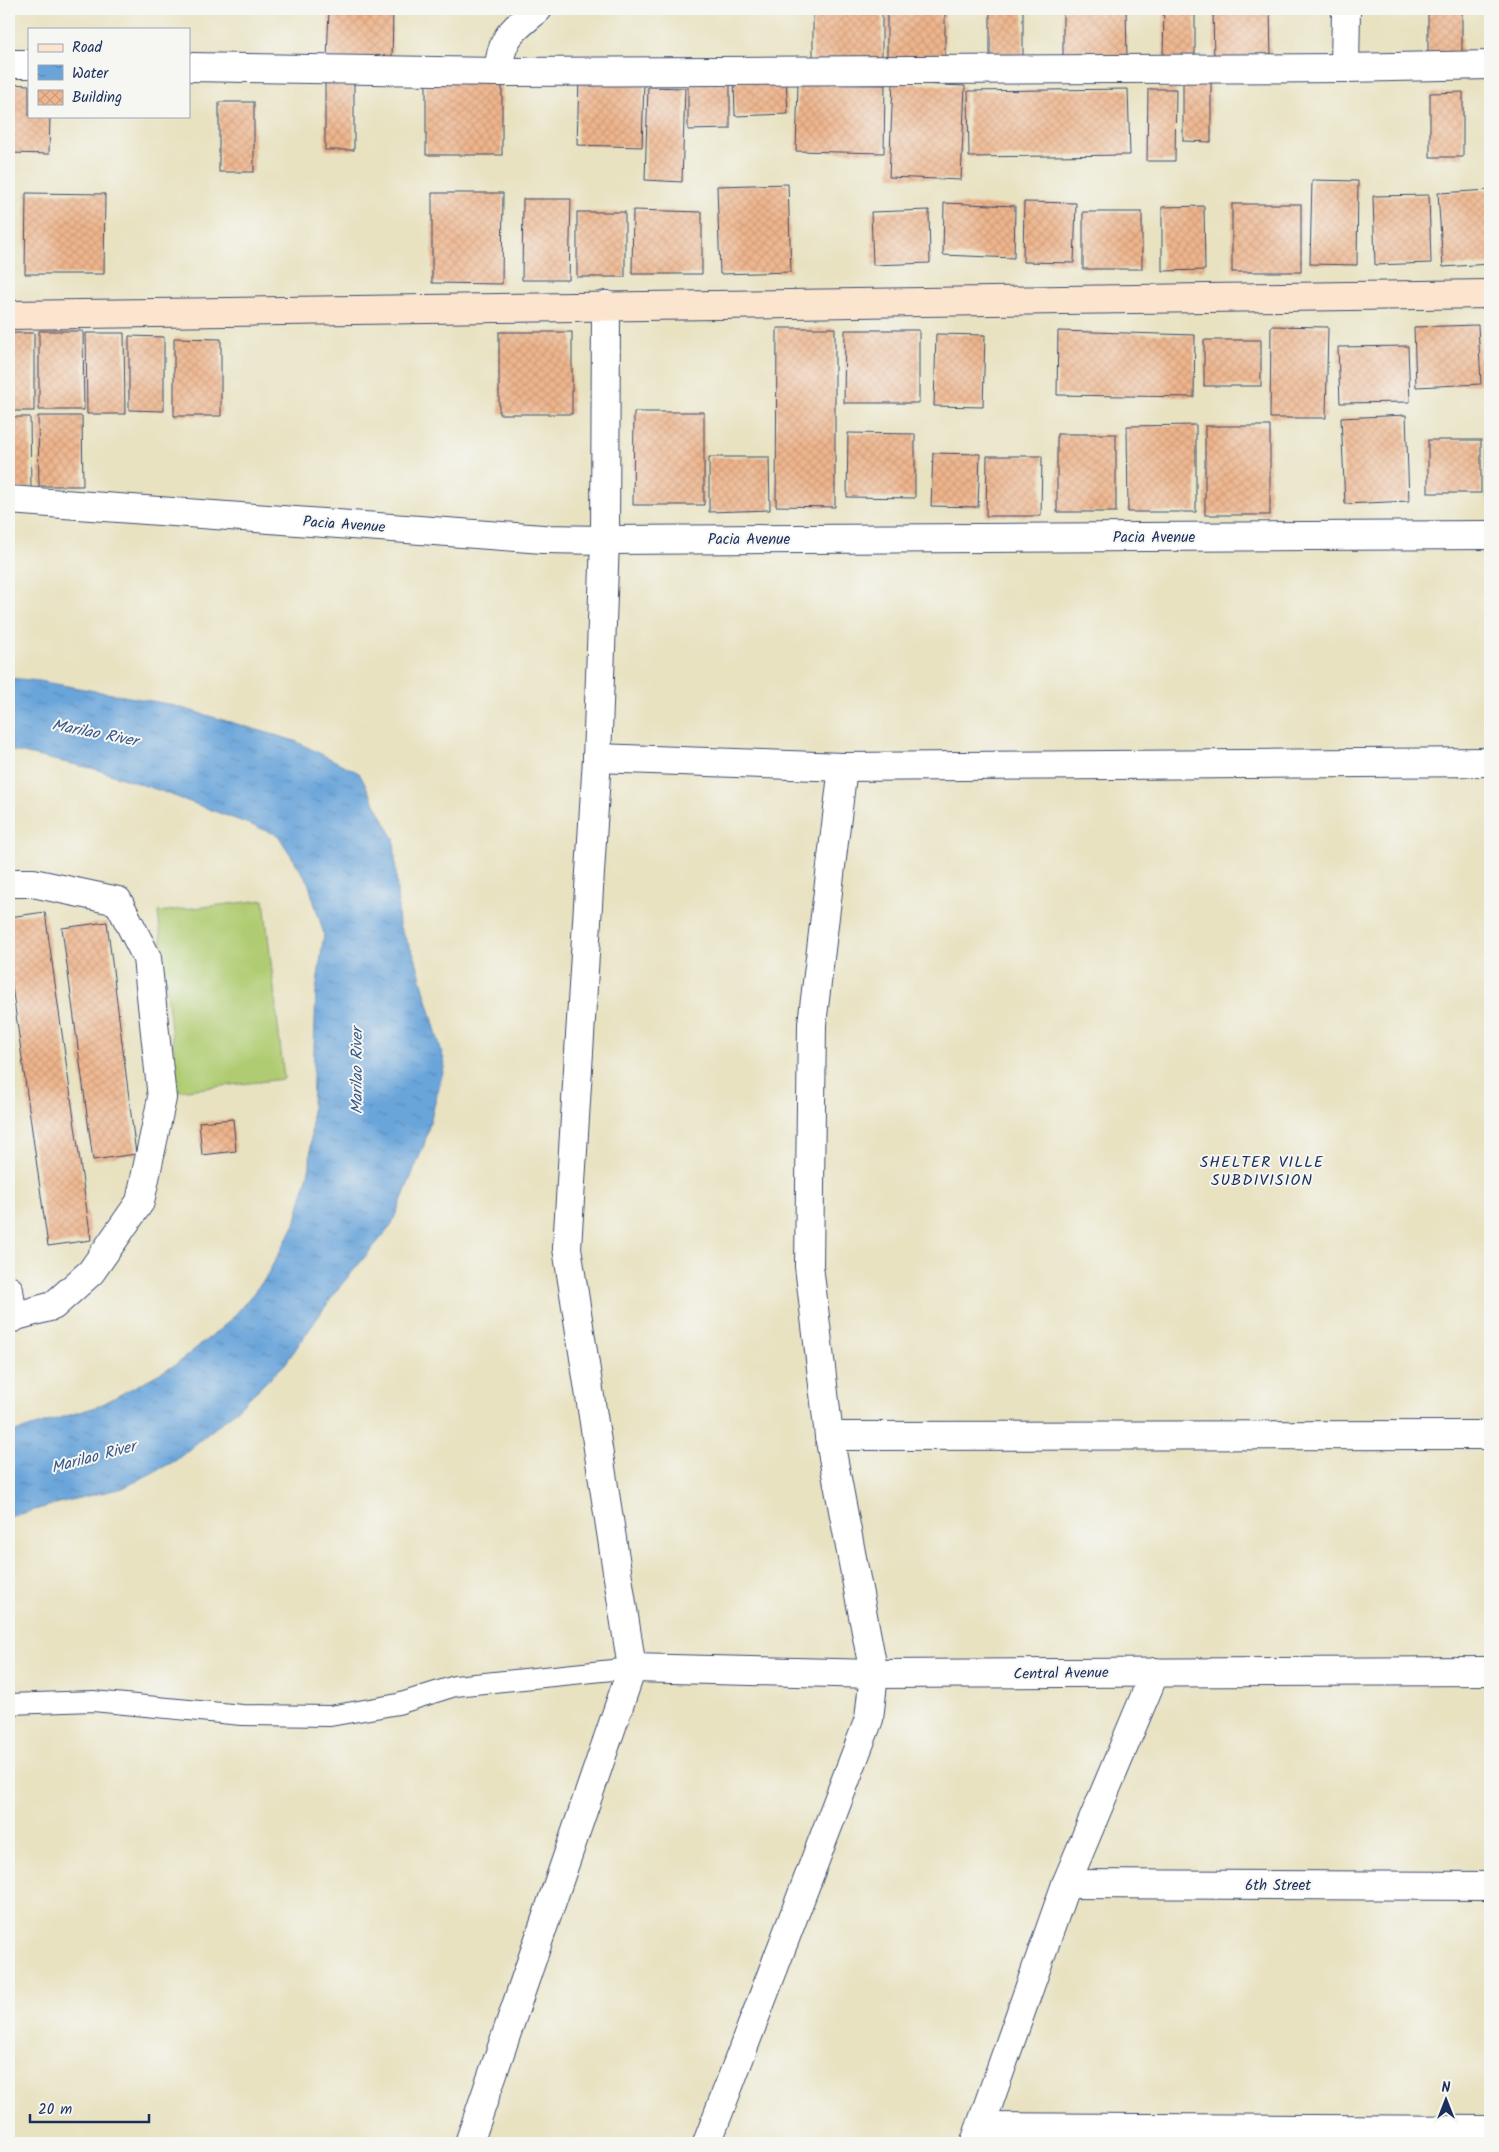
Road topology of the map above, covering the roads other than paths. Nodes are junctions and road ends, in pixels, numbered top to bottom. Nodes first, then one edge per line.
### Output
1 (538, 9) edge
2 (1346, 9) edge
3 (9, 64) edge
4 (28, 64) edge
5 (1490, 65) edge
6 (190, 67) edge
7 (1346, 68) junction
8 (498, 72) junction
9 (1490, 294) edge
10 (606, 305) junction
11 (9, 314) edge
12 (9, 500) edge
13 (1490, 535) edge
14 (605, 540) junction
15 (597, 758) junction
16 (1490, 762) edge
17 (843, 767) junction
18 (9, 883) edge
19 (9, 1290) edge
20 (11, 1318) edge
21 (1490, 1435) edge
22 (829, 1436) junction
23 (632, 1668) junction
24 (1490, 1671) edge
25 (1155, 1672) junction
26 (874, 1674) junction
27 (9, 1704) edge
28 (1066, 1884) junction
29 (1490, 1886) edge
30 (1490, 2130) edge
31 (978, 2135) edge
32 (468, 2143) edge
33 (707, 2143) edge

1 - 8 street
2 - 7 street
3 - 4 street
5 - 7 street
6 - 8 street
7 - 8 street
9 - 10 street
10 - 11 street
10 - 14 street
12 - 14 street, Pacia Avenue
13 - 14 street, Pacia Avenue
14 - 15 street
15 - 17 street
15 - 23 street
16 - 17 street
17 - 22 street
18 - 20 street
19 - 20 street
21 - 22 street
22 - 26 street
23 - 26 street, Central Avenue
23 - 27 lane
23 - 32 street
24 - 25 street, Central Avenue
25 - 26 street, Central Avenue
25 - 28 street
26 - 33 street
28 - 29 street, 6th Street
28 - 31 street
30 - 31 street

